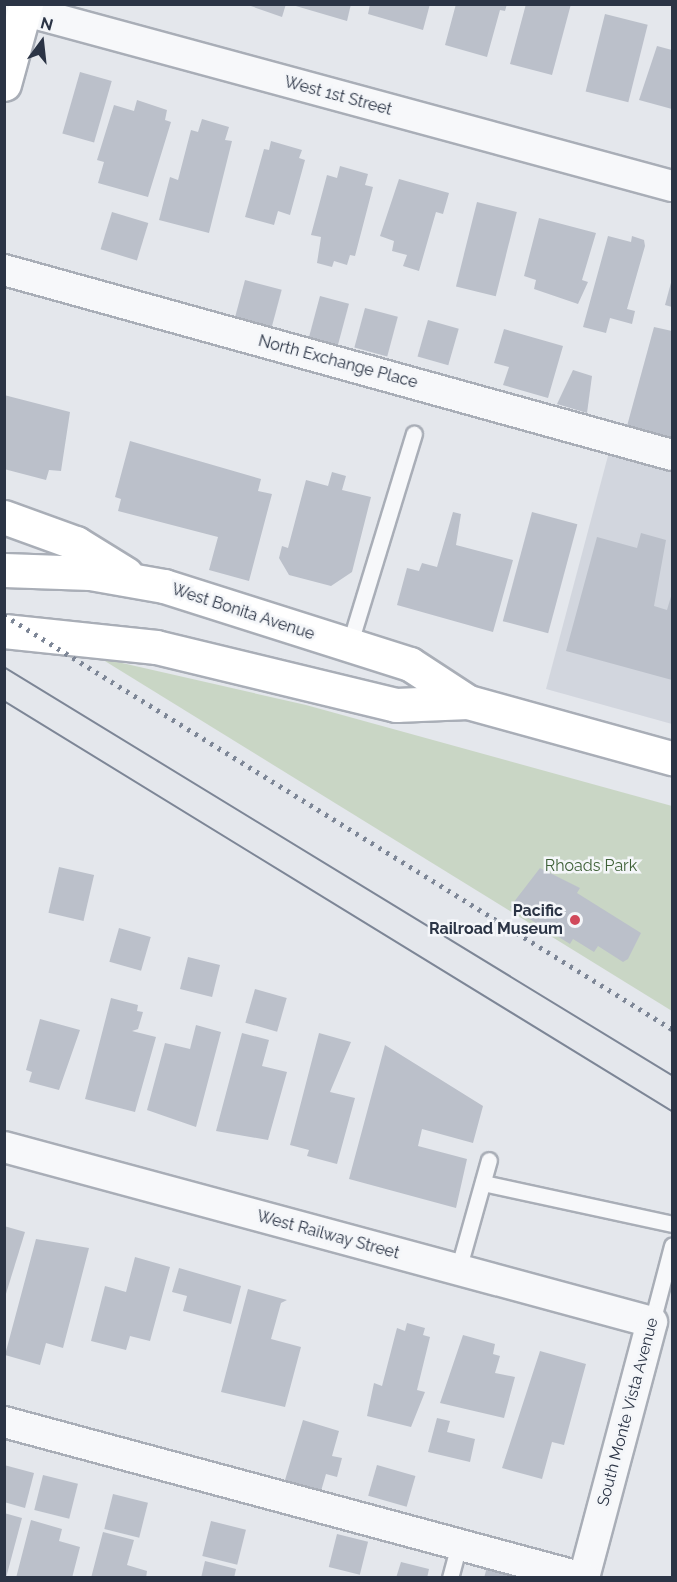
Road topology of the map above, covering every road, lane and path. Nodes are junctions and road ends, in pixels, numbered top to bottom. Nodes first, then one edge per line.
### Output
1 (18, 7) edge
2 (4, 84) edge
3 (672, 186) edge
4 (4, 270) edge
5 (414, 434) dead end
6 (672, 455) edge
7 (4, 517) edge
8 (4, 570) edge
9 (135, 580) junction
10 (4, 631) edge
11 (350, 646) junction
12 (468, 702) junction
13 (672, 758) edge
14 (4, 1147) edge
15 (489, 1160) dead end
16 (483, 1183) junction
17 (672, 1224) edge
18 (672, 1246) edge
19 (458, 1270) junction
20 (652, 1322) junction
21 (4, 1422) edge
22 (459, 1544) junction
23 (450, 1578) edge
24 (584, 1578) edge

1 - 2 main road
1 - 3 street, West 1st Street
4 - 6 street, North Exchange Place
5 - 11 lane
7 - 9 main road
8 - 9 main road, West Bonita Avenue
9 - 11 main road, West Bonita Avenue
10 - 12 main road, West Bonita Avenue
11 - 12 main road, West Bonita Avenue
12 - 13 main road, West Bonita Avenue
14 - 19 street, West Railway Street
15 - 16 lane
16 - 17 lane
16 - 19 lane
18 - 20 lane, South Monte Vista Avenue
19 - 20 street, West Railway Street
20 - 24 street, South Monte Vista Avenue
21 - 22 street
22 - 23 lane
22 - 24 street

